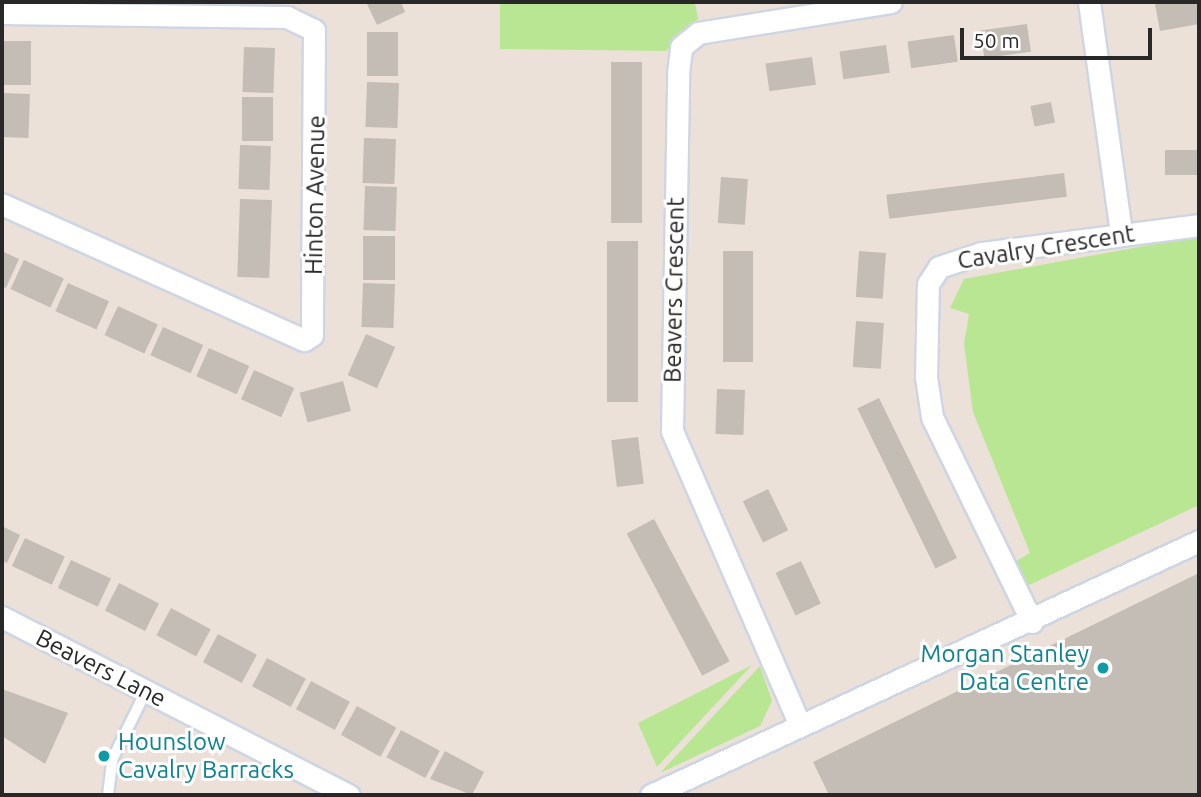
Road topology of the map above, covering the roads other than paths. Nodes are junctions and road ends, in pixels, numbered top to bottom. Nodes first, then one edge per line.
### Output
1 (891, 2) edge
2 (1089, 2) edge
3 (2, 13) edge
4 (2, 204) edge
5 (1199, 225) edge
6 (1121, 233) junction
7 (1199, 541) edge
8 (2, 617) edge
9 (1032, 622) junction
10 (146, 691) junction
11 (799, 723) junction
12 (108, 795) edge
13 (349, 795) edge
14 (652, 795) edge

1 - 11 street, Beavers Crescent
2 - 6 street
3 - 4 street, Hinton Avenue
5 - 6 street, Cavalry Crescent
6 - 9 street, Cavalry Crescent
7 - 9 street
8 - 10 street, Beavers Lane
9 - 11 street
10 - 12 lane
10 - 13 street, Beavers Lane
11 - 14 street

